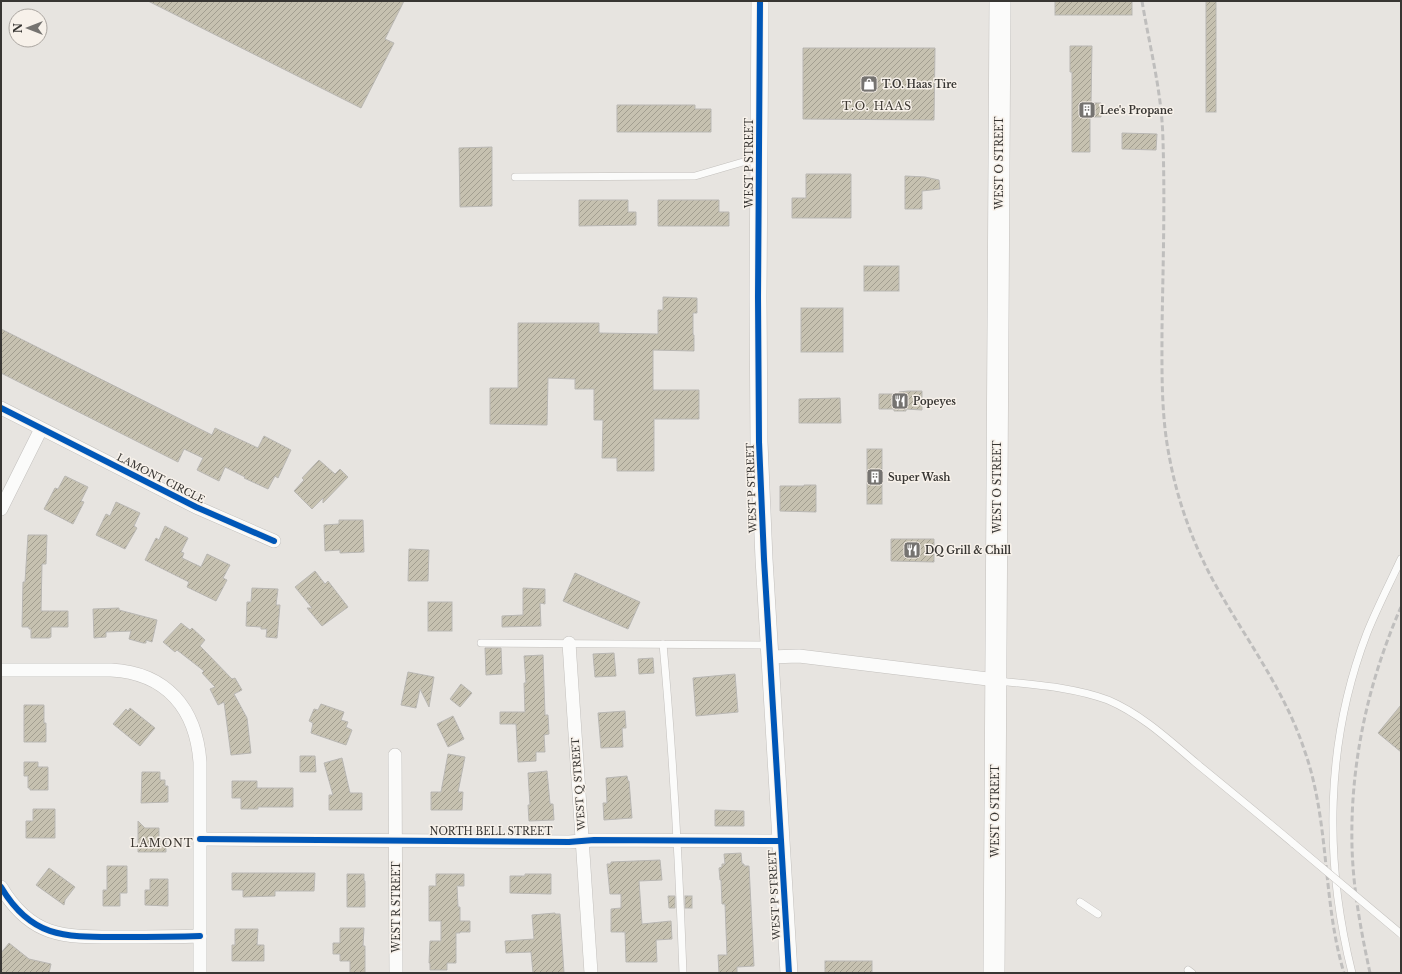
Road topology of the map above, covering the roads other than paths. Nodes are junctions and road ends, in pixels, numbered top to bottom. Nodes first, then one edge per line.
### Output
1 (760, 1) edge
2 (1000, 1) edge
3 (758, 160) junction
4 (515, 177) dead end
5 (1, 408) edge
6 (41, 429) junction
7 (1, 509) edge
8 (274, 541) dead end
9 (1401, 558) edge
10 (481, 643) dead end
11 (569, 643) junction
12 (663, 644) junction
13 (769, 651) junction
14 (1, 670) edge
15 (996, 680) junction
16 (395, 755) dead end
17 (200, 839) junction
18 (396, 841) junction
19 (582, 841) junction
20 (677, 841) junction
21 (781, 841) junction
22 (1, 887) edge
23 (1080, 902) dead end
24 (1098, 914) dead end
25 (1401, 934) edge
26 (200, 936) junction
27 (200, 973) edge
28 (396, 973) edge
29 (591, 973) edge
30 (683, 973) edge
31 (789, 973) edge
32 (994, 973) edge
33 (1352, 973) edge

1 - 3 street, WEST P STREET
2 - 15 main road, WEST O STREET
3 - 4 lane
3 - 13 street, WEST P STREET
5 - 6 street, LAMONT CIRCLE
6 - 7 street
6 - 8 street, LAMONT CIRCLE
9 - 33 lane
10 - 11 lane
11 - 12 lane
11 - 19 street, WEST Q STREET
12 - 13 lane
12 - 20 lane
13 - 15 street
13 - 21 street, WEST P STREET
14 - 17 street
15 - 25 lane, bridge
15 - 32 main road, WEST O STREET
16 - 18 street, WEST R STREET
17 - 18 street, NORTH BELL STREET
17 - 26 street
18 - 19 street, NORTH BELL STREET
18 - 28 street, WEST R STREET
19 - 20 street, NORTH BELL STREET
19 - 29 street, WEST Q STREET
20 - 21 street, NORTH BELL STREET
20 - 30 lane
21 - 31 street, WEST P STREET
22 - 26 street
23 - 24 lane
26 - 27 street

